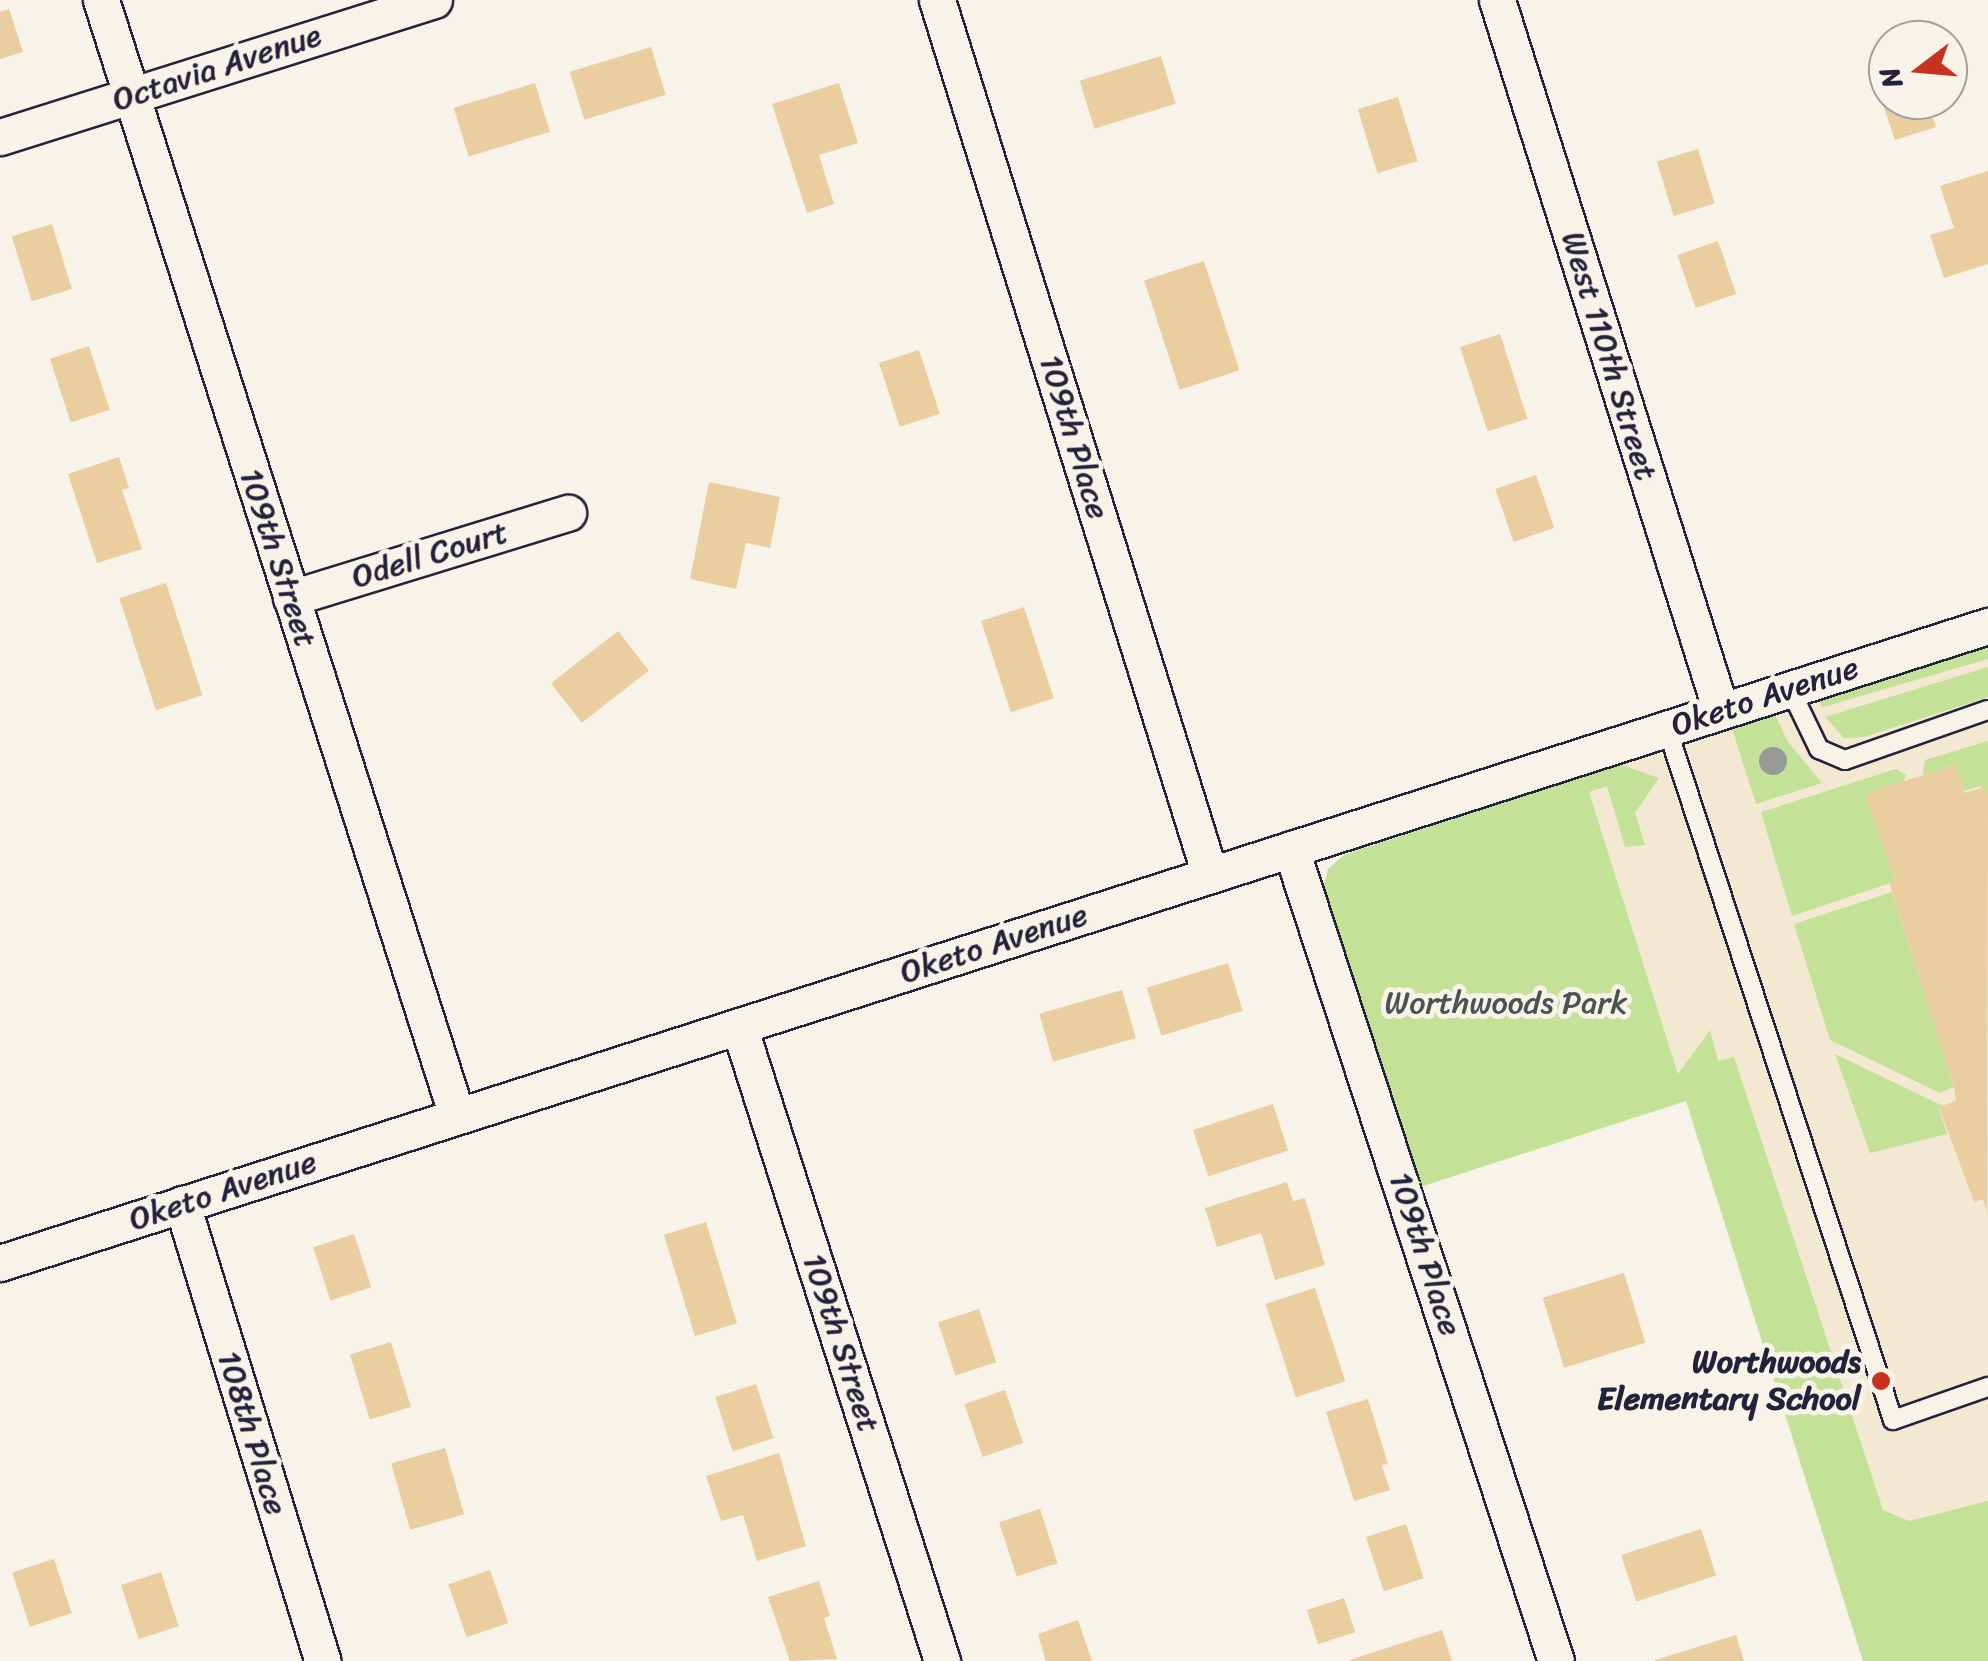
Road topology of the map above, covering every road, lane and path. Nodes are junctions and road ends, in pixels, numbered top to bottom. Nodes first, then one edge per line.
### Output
1 (100, 0) edge
2 (434, 0) edge
3 (937, 0) edge
4 (1497, 0) edge
5 (131, 96) junction
6 (0, 137) edge
7 (568, 513) dead end
8 (291, 598) junction
9 (1988, 626) edge
10 (1790, 689) junction
11 (1988, 710) edge
12 (1721, 711) junction
13 (1667, 728) junction
14 (1290, 849) junction
15 (1210, 874) junction
16 (739, 1026) junction
17 (457, 1116) junction
18 (182, 1204) junction
19 (0, 1263) edge
20 (1988, 1387) edge
21 (323, 1661) edge
22 (942, 1661) edge
23 (1556, 1661) edge

1 - 5 street, 109th Street
2 - 5 street, Octavia Avenue
3 - 15 street, 109th Place
4 - 12 street, West 110th Street
5 - 6 street, Octavia Avenue
5 - 8 street, 109th Street
7 - 8 street, Odell Court
8 - 17 street, 109th Street
9 - 10 street, Oketo Avenue
10 - 11 lane
10 - 12 street, Oketo Avenue
12 - 13 street, Oketo Avenue
13 - 14 street, Oketo Avenue
13 - 20 lane
14 - 15 street, Oketo Avenue
14 - 23 street, 109th Place
15 - 16 street, Oketo Avenue
16 - 17 street, Oketo Avenue
16 - 22 street, 109th Street
17 - 18 street, Oketo Avenue
18 - 19 street, Oketo Avenue
18 - 21 street, 108th Place

